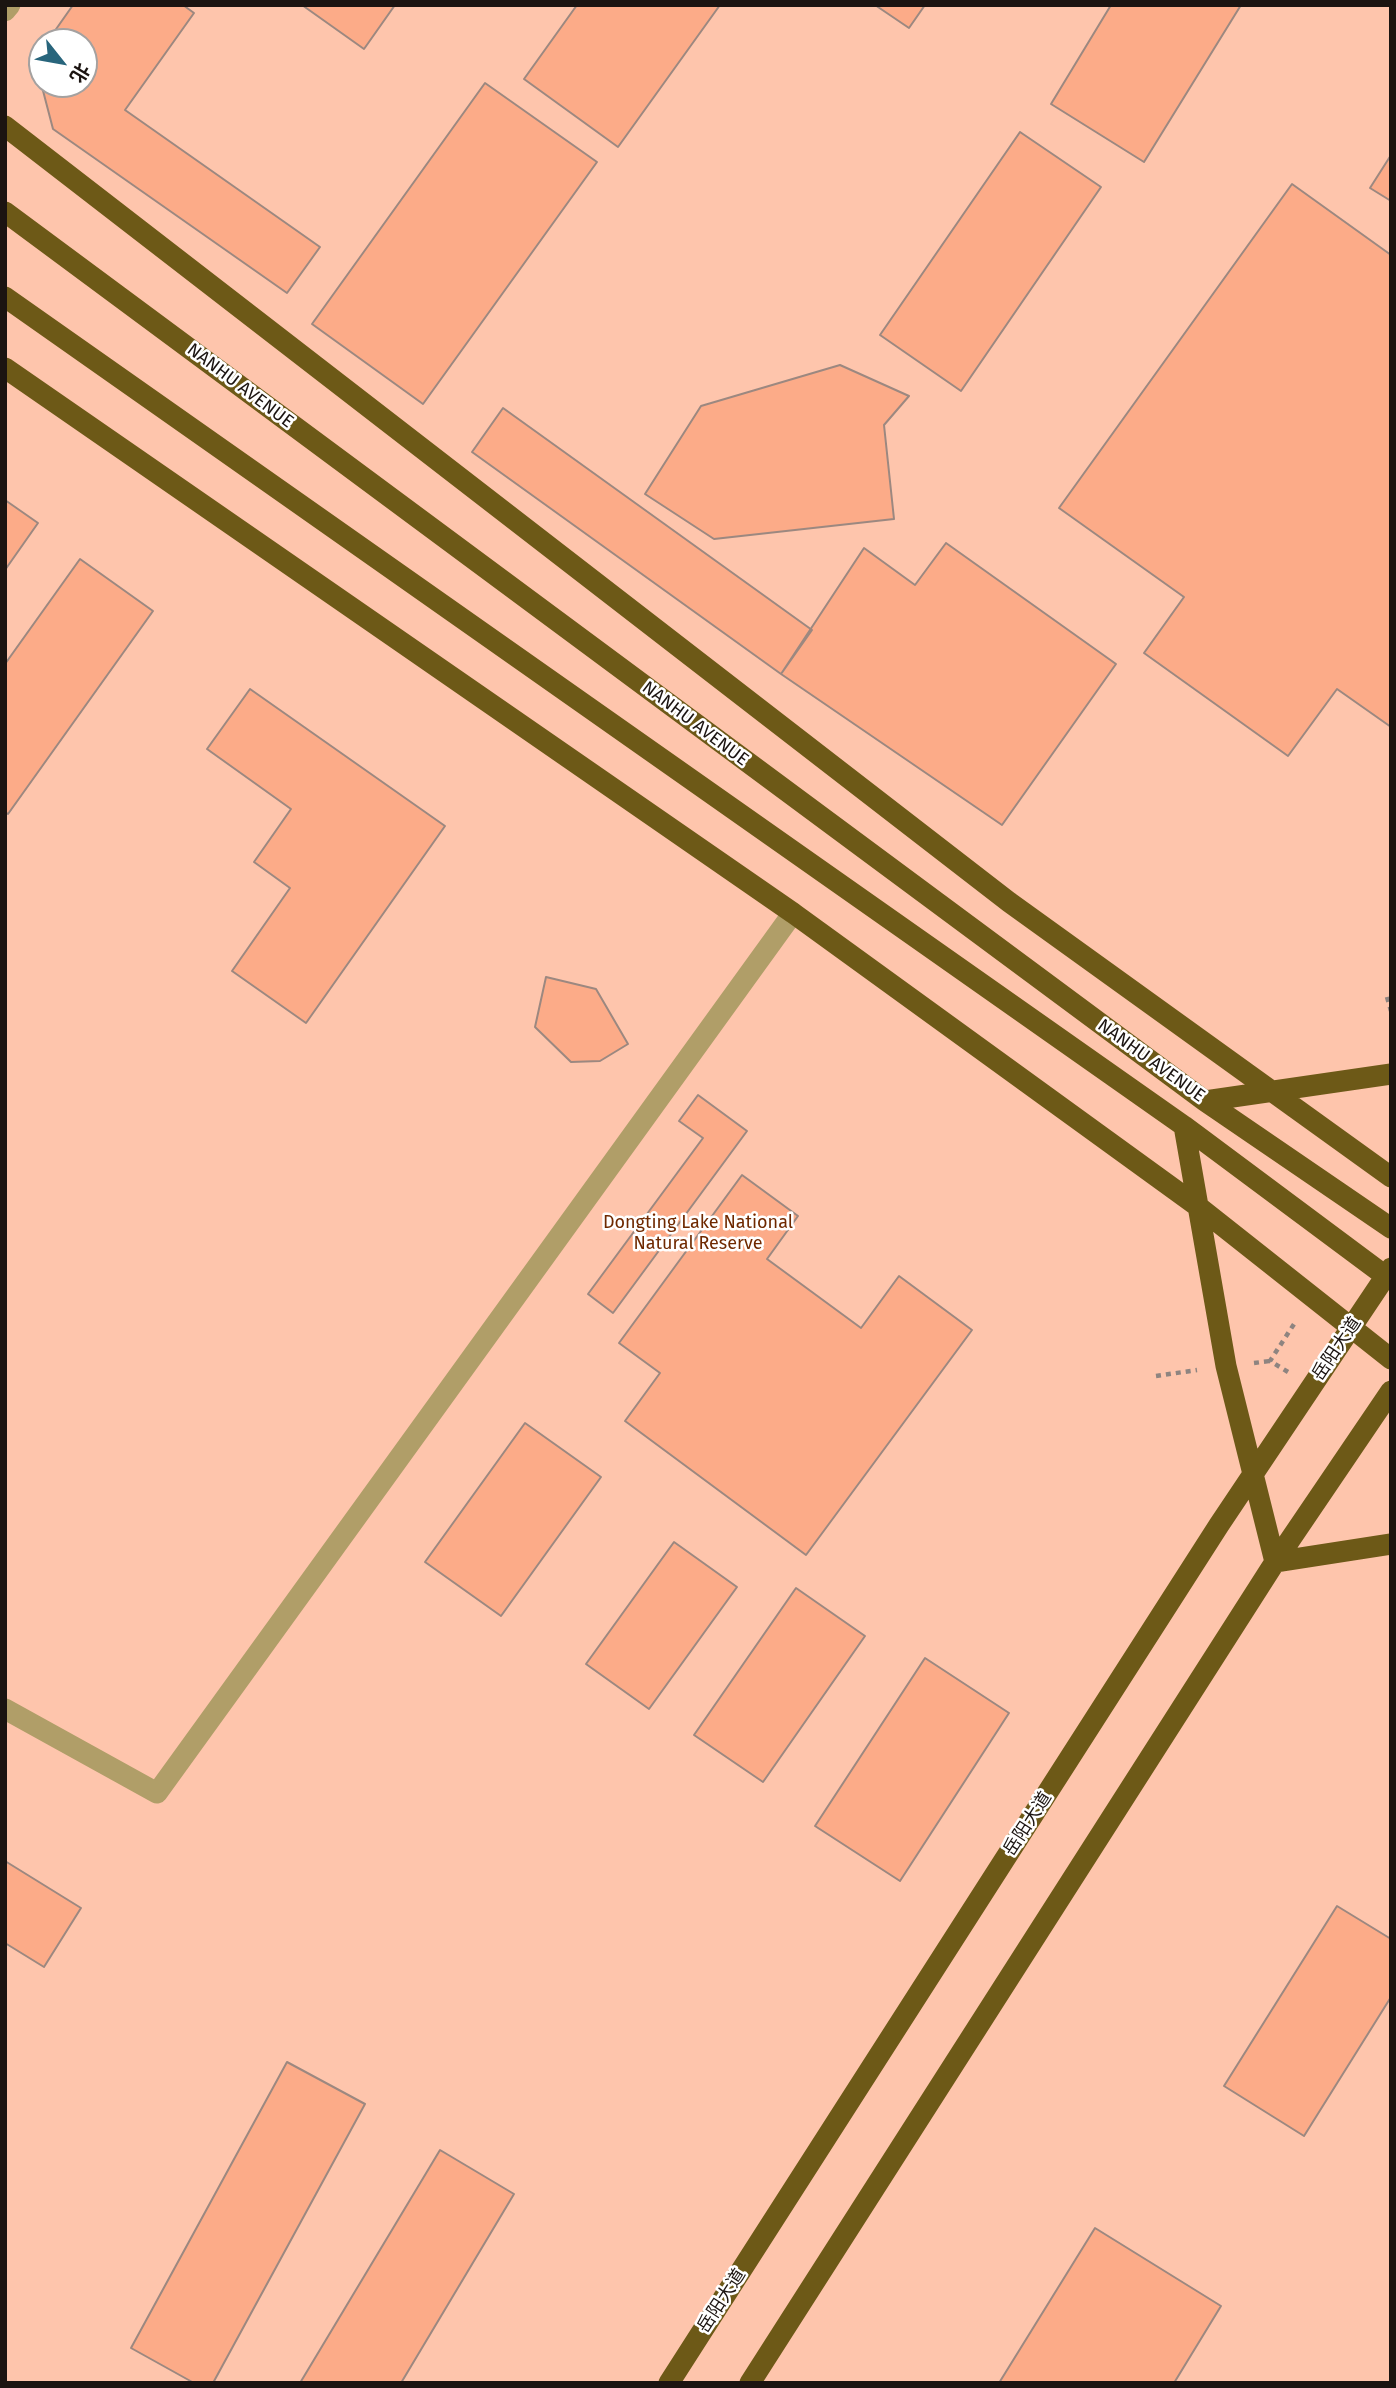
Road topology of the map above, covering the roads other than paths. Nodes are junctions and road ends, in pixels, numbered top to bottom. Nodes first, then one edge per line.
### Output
1 (10, 5) edge
2 (5, 11) edge
3 (5, 126) edge
4 (5, 212) edge
5 (5, 298) edge
6 (5, 368) edge
7 (793, 913) junction
8 (1391, 1074) edge
9 (1272, 1092) junction
10 (1205, 1101) junction
11 (1184, 1126) junction
12 (1391, 1177) edge
13 (1200, 1208) junction
14 (1391, 1228) edge
15 (1389, 1275) edge
16 (1351, 1329) junction
17 (1391, 1359) edge
18 (1391, 1391) edge
19 (1252, 1476) junction
20 (1391, 1544) edge
21 (1275, 1562) junction
22 (5, 1709) edge
23 (670, 2383) edge
24 (750, 2383) edge

1 - 2 street
3 - 9 main road
4 - 10 main road, NANHU AVENUE
5 - 11 main road, NANHU AVENUE
6 - 7 main road
7 - 13 main road
7 - 22 street
8 - 9 main road
9 - 10 main road
9 - 12 main road
10 - 14 main road, NANHU AVENUE
11 - 13 main road
11 - 15 main road, NANHU AVENUE
13 - 16 main road
13 - 19 main road
15 - 16 main road, 岳阳大道
16 - 17 main road
16 - 19 main road, 岳阳大道
18 - 21 main road
19 - 21 main road
19 - 23 main road, 岳阳大道
20 - 21 main road
21 - 24 main road

